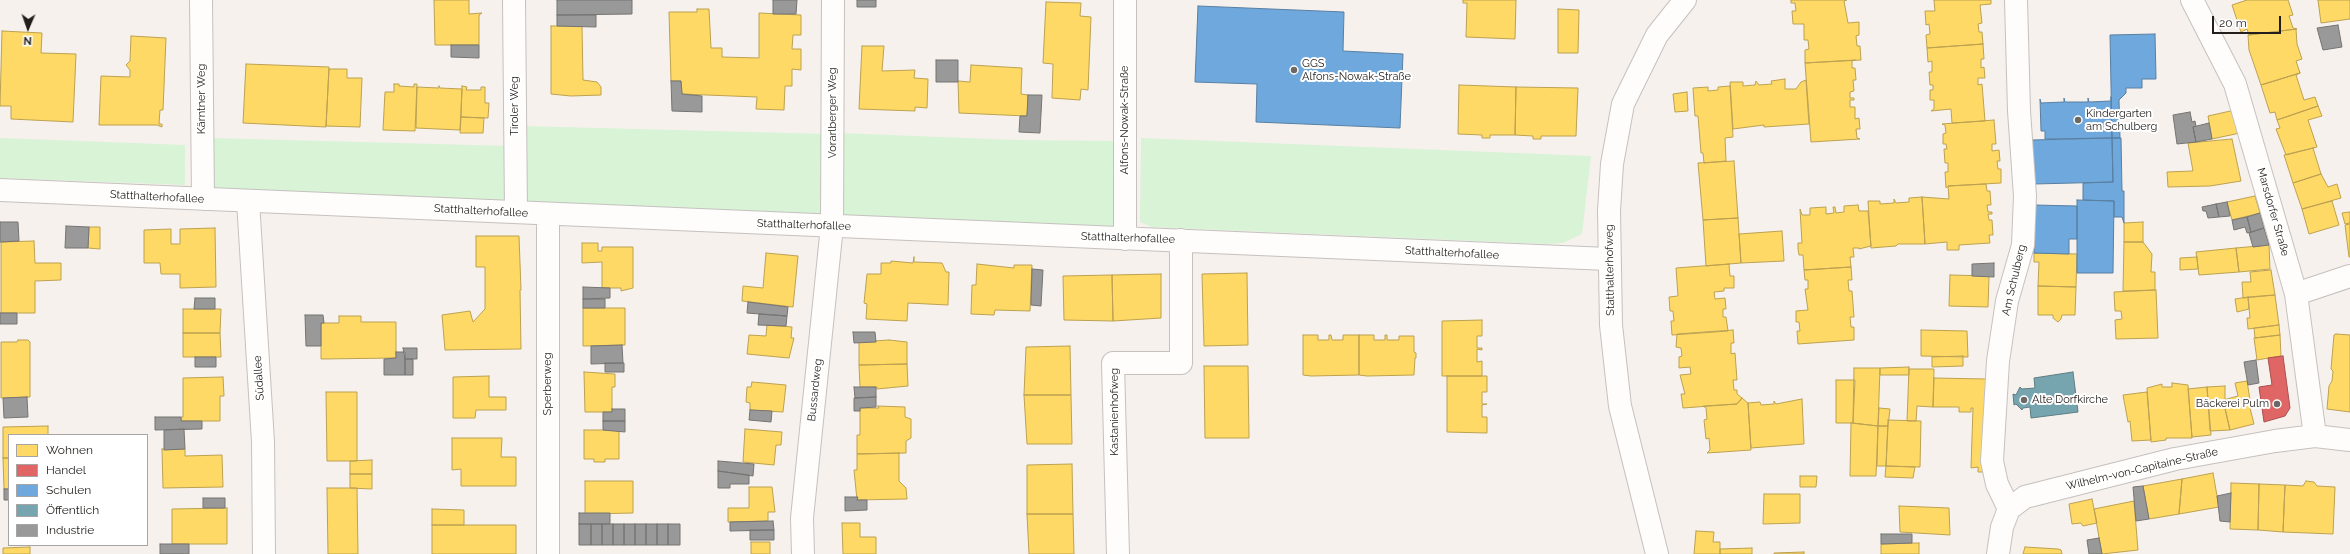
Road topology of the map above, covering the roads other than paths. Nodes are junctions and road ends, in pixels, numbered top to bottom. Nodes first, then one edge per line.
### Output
1 (202, 0) edge
2 (514, 0) edge
3 (833, 0) edge
4 (1125, 0) edge
5 (1685, 0) edge
6 (2016, 0) edge
7 (2192, 0) edge
8 (0, 190) edge
9 (203, 199) junction
10 (248, 201) junction
11 (516, 212) junction
12 (548, 214) junction
13 (832, 226) junction
14 (1125, 239) junction
15 (1181, 240) junction
16 (1608, 259) junction
17 (2350, 276) edge
18 (2296, 294) junction
19 (2315, 436) junction
20 (2350, 440) edge
21 (2009, 509) junction
22 (264, 554) edge
23 (548, 554) edge
24 (803, 554) edge
25 (1118, 554) edge
26 (1657, 554) edge
27 (1998, 554) edge

1 - 9 street, Kärntner Weg
2 - 11 street, Tiroler Weg
3 - 13 street, Vorarlberger Weg
4 - 14 street, Alfons-Nowak-Straße
5 - 16 street, Statthalterhofweg
6 - 21 street, Am Schulberg
7 - 18 street, Marsdorfer Straße
8 - 9 street, Statthalterhofallee
9 - 10 street, Statthalterhofallee
10 - 11 street, Statthalterhofallee
10 - 22 street, Südallee
11 - 12 street, Statthalterhofallee
12 - 13 street, Statthalterhofallee
12 - 23 street, Sperberweg
13 - 14 street, Statthalterhofallee
13 - 24 street, Bussardweg
14 - 15 street, Statthalterhofallee
15 - 16 street, Statthalterhofallee
15 - 25 street, Kastanienhofweg
16 - 26 street, Statthalterhofweg
17 - 18 street
18 - 19 street, Marsdorfer Straße
19 - 20 street, Wilhelm-von-Capitaine-Straße
19 - 21 street, Wilhelm-von-Capitaine-Straße
21 - 27 street

